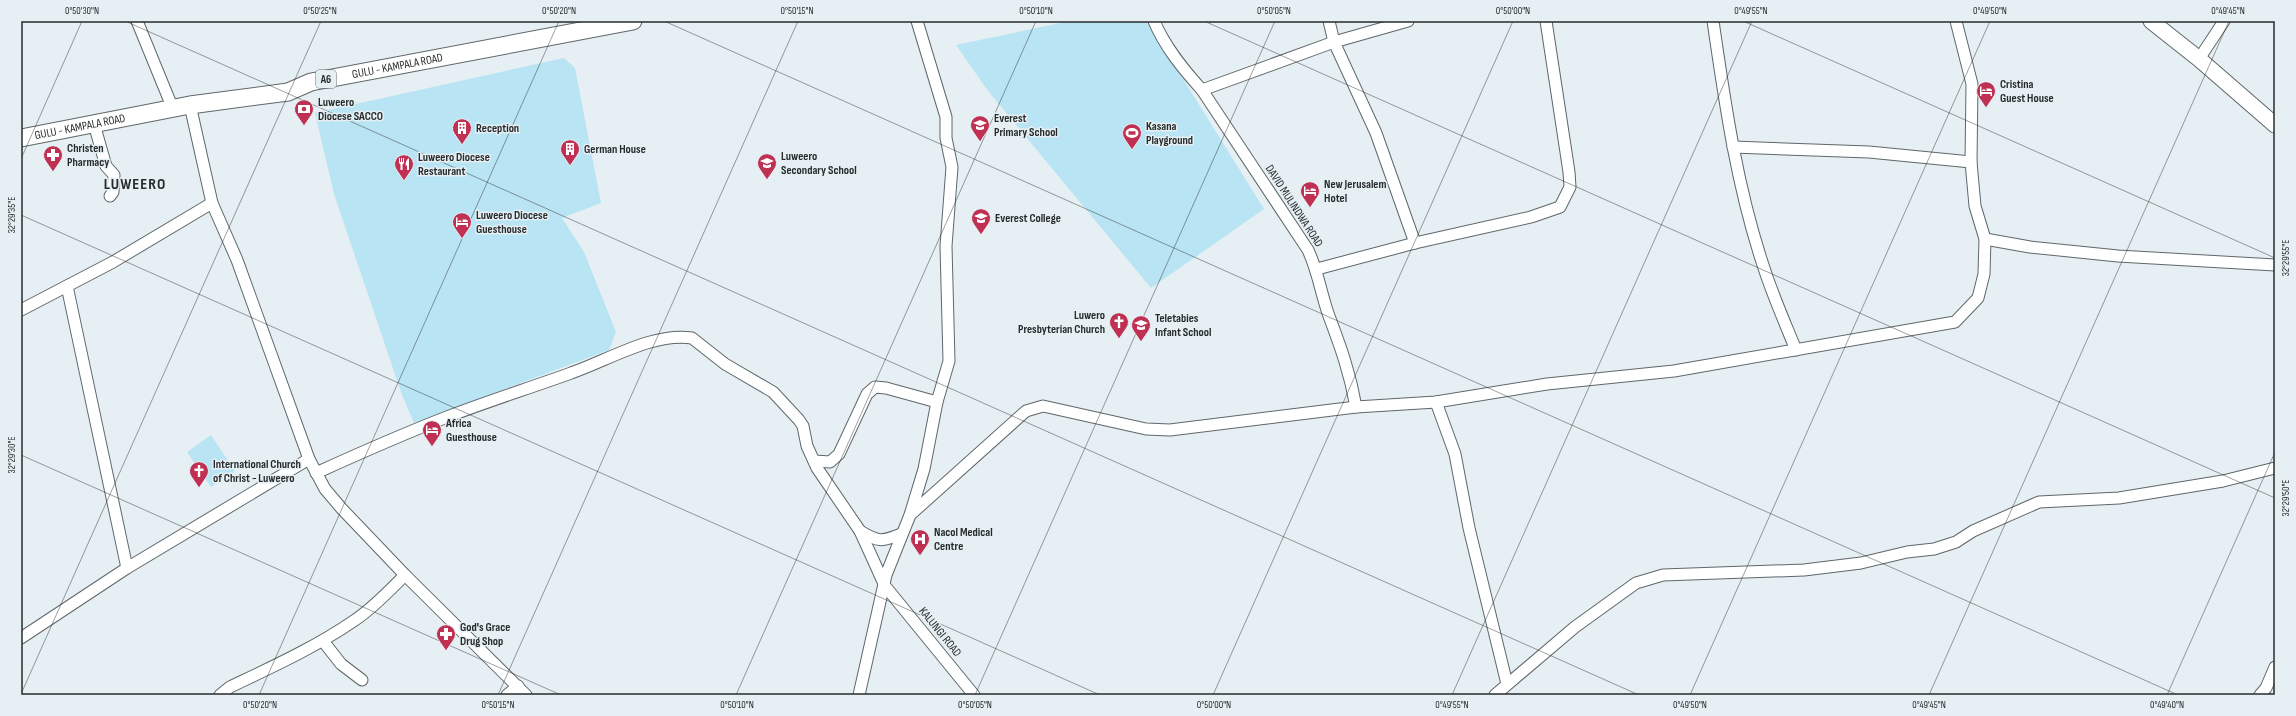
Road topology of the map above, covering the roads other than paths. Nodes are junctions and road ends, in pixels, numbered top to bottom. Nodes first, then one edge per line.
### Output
1 (137, 21) edge
2 (632, 21) edge
3 (917, 21) edge
4 (1154, 21) edge
5 (1329, 21) edge
6 (1408, 21) edge
7 (1546, 21) edge
8 (1713, 21) edge
9 (1956, 21) edge
10 (2151, 21) edge
11 (2224, 21) edge
12 (1334, 42) junction
13 (2199, 59) junction
14 (1202, 90) junction
15 (190, 104) junction
16 (173, 109) junction
17 (94, 124) junction
18 (2275, 125) edge
19 (21, 138) edge
20 (1733, 147) junction
21 (1971, 162) junction
22 (110, 196) dead end
23 (212, 203) junction
24 (1985, 239) junction
25 (1415, 243) junction
26 (2275, 265) edge
27 (1317, 269) junction
28 (67, 286) junction
29 (21, 310) edge
30 (1796, 350) junction
31 (937, 402) junction
32 (1436, 402) junction
33 (1356, 407) junction
34 (309, 459) junction
35 (814, 461) junction
36 (2275, 468) edge
37 (316, 473) junction
38 (910, 515) junction
39 (860, 531) junction
40 (901, 534) junction
41 (127, 568) junction
42 (405, 575) junction
43 (885, 586) junction
44 (21, 638) edge
45 (322, 641) junction
46 (2275, 667) edge
47 (362, 680) dead end
48 (1507, 684) junction
49 (518, 686) junction
50 (220, 695) edge
51 (507, 695) edge
52 (526, 695) edge
53 (859, 695) edge
54 (974, 695) edge
55 (1495, 695) edge
56 (2260, 695) edge

1 - 16 street
2 - 15 main road, GULU - KAMPALA ROAD / A6
3 - 31 street
4 - 14 street, DAVID MULINDWA ROAD
5 - 12 street
6 - 12 street
7 - 25 street
8 - 20 street
9 - 21 street
10 - 13 street
11 - 13 street
12 - 14 street
12 - 25 street
13 - 18 street
14 - 27 street, DAVID MULINDWA ROAD
15 - 16 main road, GULU - KAMPALA ROAD / A6
15 - 23 street
16 - 17 main road, GULU - KAMPALA ROAD / A6
17 - 19 main road, GULU - KAMPALA ROAD / A6
17 - 22 street
20 - 21 street
20 - 30 street
21 - 24 street
23 - 28 street
23 - 34 street
24 - 26 street
24 - 30 street
25 - 27 street
27 - 33 street, DAVID MULINDWA ROAD
28 - 29 street
28 - 41 street
30 - 32 street
31 - 35 street
31 - 38 street
32 - 33 street
32 - 48 street
33 - 38 street
34 - 37 street
34 - 41 street
35 - 37 street, KALUNGI ROAD
35 - 39 street, KALUNGI ROAD
36 - 48 street
37 - 42 street
38 - 40 street
39 - 40 street
39 - 43 street, KALUNGI ROAD
40 - 43 street
41 - 44 street
42 - 45 street
42 - 49 street
43 - 53 street
43 - 54 street, KALUNGI ROAD
45 - 47 street
45 - 50 street
46 - 56 street
48 - 55 street
49 - 51 street
49 - 52 street

